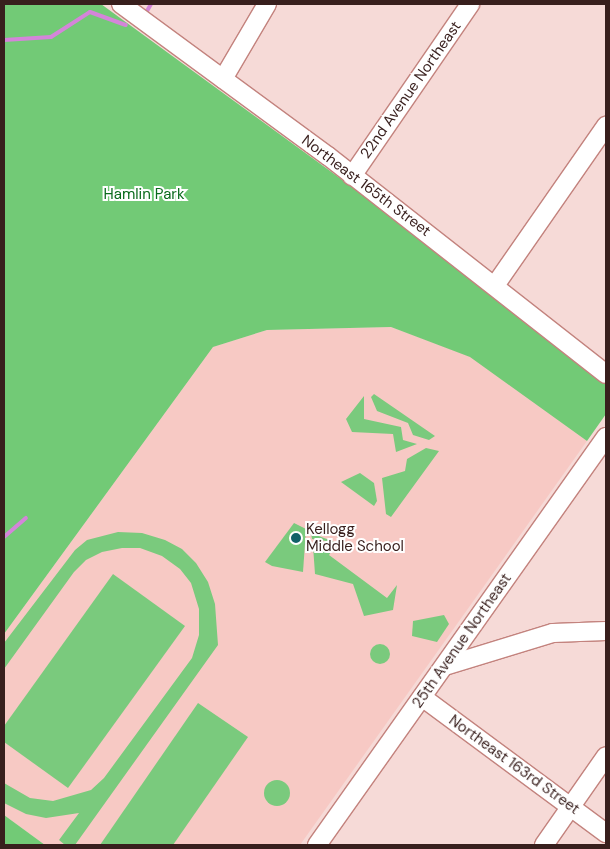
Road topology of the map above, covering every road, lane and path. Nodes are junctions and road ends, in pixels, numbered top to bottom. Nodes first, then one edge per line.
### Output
1 (121, 4) edge
2 (267, 4) edge
3 (470, 4) edge
4 (223, 79) junction
5 (606, 126) edge
6 (352, 176) junction
7 (496, 284) junction
8 (606, 374) edge
9 (606, 438) edge
10 (606, 631) edge
11 (445, 666) junction
12 (422, 697) junction
13 (606, 756) edge
14 (570, 807) junction
15 (606, 833) edge
16 (318, 845) edge
17 (544, 845) edge

1 - 4 street, Northeast 165th Street
2 - 4 street
3 - 6 street, 22nd Avenue Northeast
4 - 6 street, Northeast 165th Street
5 - 7 street
6 - 7 street, Northeast 165th Street
7 - 8 street, Northeast 165th Street
9 - 11 street, 25th Avenue Northeast
10 - 11 street
11 - 12 street, 25th Avenue Northeast
12 - 14 street, Northeast 163rd Street
12 - 16 street, 25th Avenue Northeast
13 - 14 street
14 - 15 street, Northeast 163rd Street
14 - 17 street

